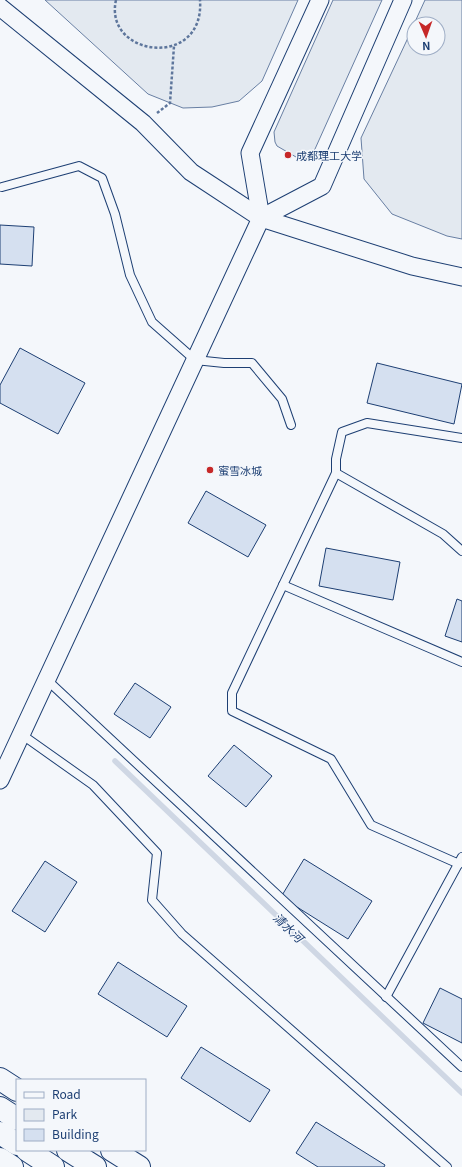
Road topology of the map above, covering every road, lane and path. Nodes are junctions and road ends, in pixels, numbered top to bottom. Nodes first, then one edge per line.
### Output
1 (116, 0) edge
2 (200, 0) edge
3 (320, 0) edge
4 (403, 0) edge
5 (0, 6) edge
6 (174, 46) junction
7 (143, 123) junction
8 (2, 187) dead end
9 (261, 218) junction
10 (462, 277) edge
11 (194, 360) junction
12 (291, 425) dead end
13 (462, 438) edge
14 (336, 473) junction
15 (462, 551) edge
16 (283, 585) junction
17 (462, 662) edge
18 (46, 679) junction
19 (21, 734) junction
20 (0, 780) edge
21 (460, 860) edge
22 (386, 997) junction
23 (462, 1067) edge
24 (0, 1079) edge
25 (16, 1089) edge
26 (0, 1108) edge
27 (10, 1133) edge
28 (29, 1151) edge
29 (70, 1151) edge
30 (114, 1151) edge
31 (0, 1159) edge
32 (12, 1167) edge
33 (53, 1167) edge
34 (95, 1167) edge
35 (139, 1167) edge
36 (447, 1167) edge

1 - 6 path
2 - 6 path
3 - 9 street
4 - 9 street
5 - 7 street
6 - 7 path
7 - 9 street
8 - 11 lane
9 - 10 street
9 - 11 street
11 - 12 lane
11 - 18 street
13 - 14 lane
14 - 15 lane
14 - 16 lane
16 - 17 lane
16 - 21 lane
18 - 19 street
18 - 22 lane
19 - 20 street
19 - 36 lane
21 - 22 lane
22 - 23 lane
24 - 25 main road
26 - 27 main road
28 - 33 main road
29 - 34 main road
30 - 35 main road
31 - 32 main road

